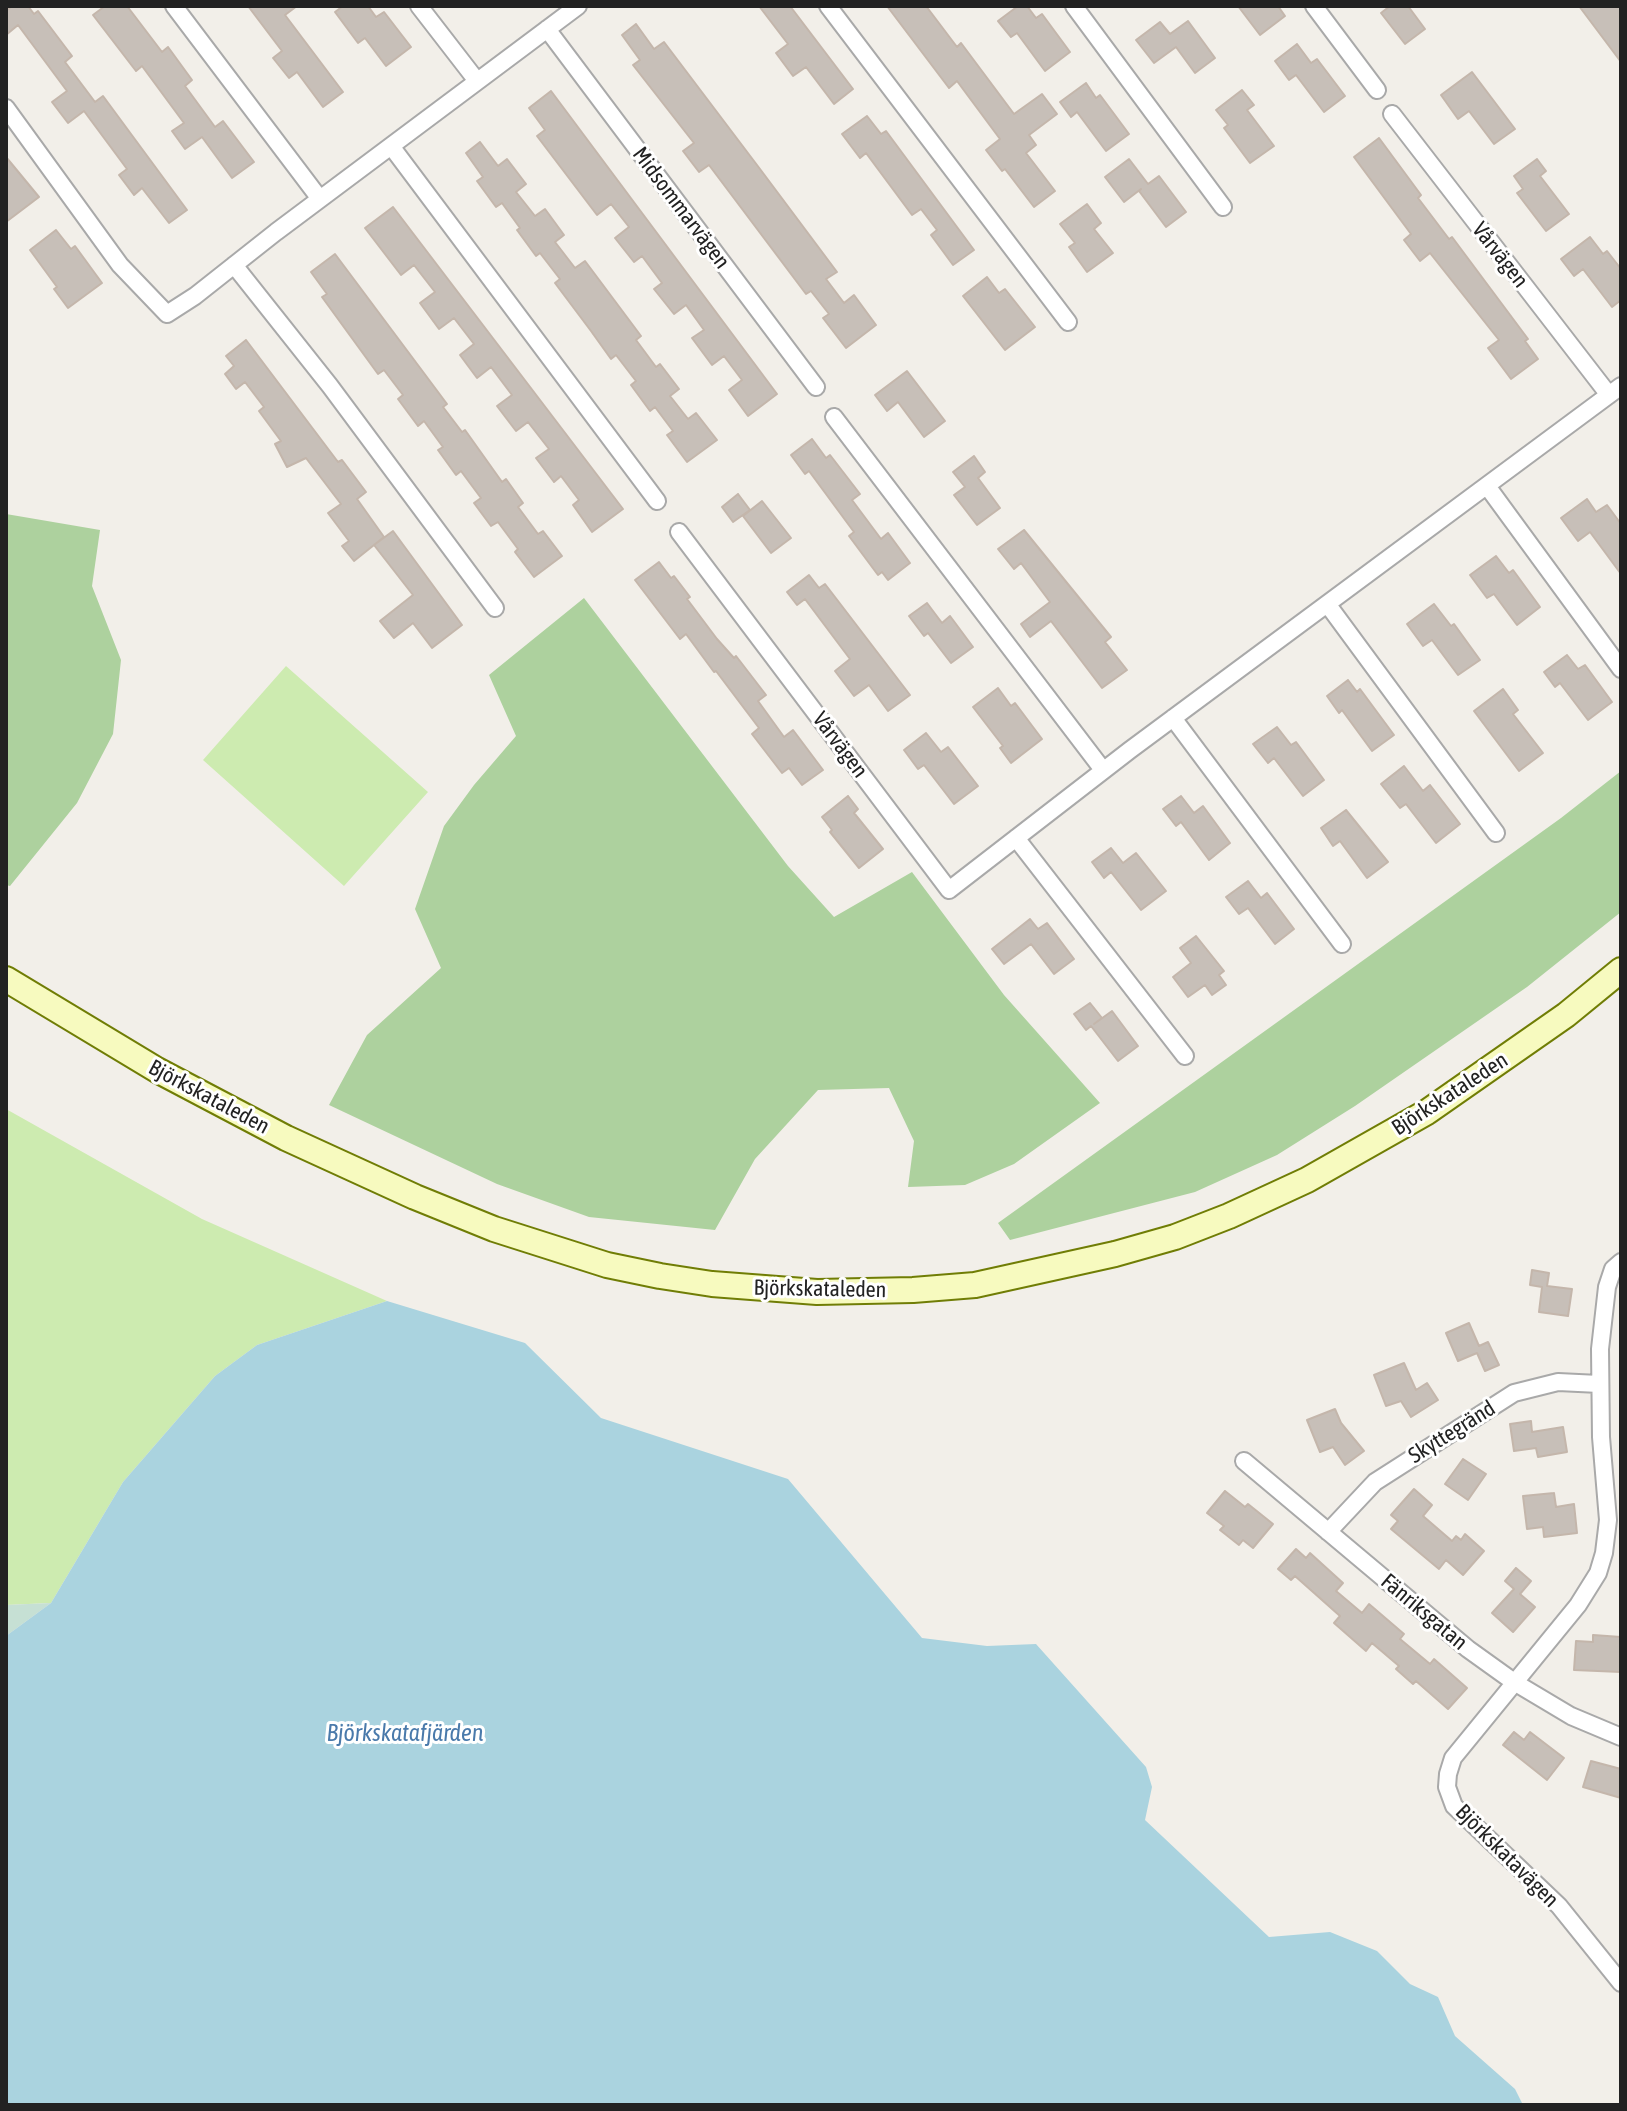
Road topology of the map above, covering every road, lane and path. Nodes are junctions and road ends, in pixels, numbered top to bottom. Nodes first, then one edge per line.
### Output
1 (174, 6) edge
2 (419, 6) edge
3 (578, 6) edge
4 (828, 6) edge
5 (1074, 6) edge
6 (1314, 6) edge
7 (547, 29) junction
8 (477, 81) junction
9 (1377, 90) dead end
10 (6, 108) edge
11 (1392, 114) dead end
12 (391, 146) junction
13 (320, 199) junction
14 (1223, 207) dead end
15 (234, 265) junction
16 (1068, 322) dead end
17 (816, 387) dead end
18 (1615, 390) edge
19 (834, 417) dead end
20 (1487, 486) junction
21 (657, 501) dead end
22 (679, 532) dead end
23 (1328, 605) junction
24 (495, 608) dead end
25 (1621, 669) edge
26 (1173, 718) junction
27 (1103, 770) junction
28 (1496, 833) dead end
29 (1016, 838) junction
30 (1342, 944) dead end
31 (1621, 970) edge
32 (6, 979) edge
33 (1185, 1056) dead end
34 (1616, 1268) edge
35 (1599, 1384) junction
36 (1244, 1461) dead end
37 (1328, 1532) junction
38 (1514, 1682) junction
39 (1621, 1737) edge
40 (1621, 1983) edge

1 - 13 street
2 - 8 street
3 - 7 street
4 - 16 street
5 - 14 street
6 - 9 street
7 - 8 street
7 - 17 street, Midsommarvägen
8 - 12 street
10 - 15 street
11 - 18 street, Vårvägen
12 - 13 street
12 - 21 street
13 - 15 street
15 - 24 street
18 - 20 street, Vårvägen
19 - 27 street
20 - 23 street, Vårvägen
20 - 25 street
22 - 29 street, Vårvägen
23 - 26 street, Vårvägen
23 - 28 street
26 - 27 street, Vårvägen
26 - 30 street
27 - 29 street, Vårvägen
29 - 33 street
31 - 32 main road, Björkskataleden
34 - 35 street
35 - 37 street, Skyttegränd
35 - 38 street
36 - 37 street, Fänriksgatan
37 - 38 street, Fänriksgatan
38 - 39 street, Fänriksgatan
38 - 40 street, Björkskatavägen

